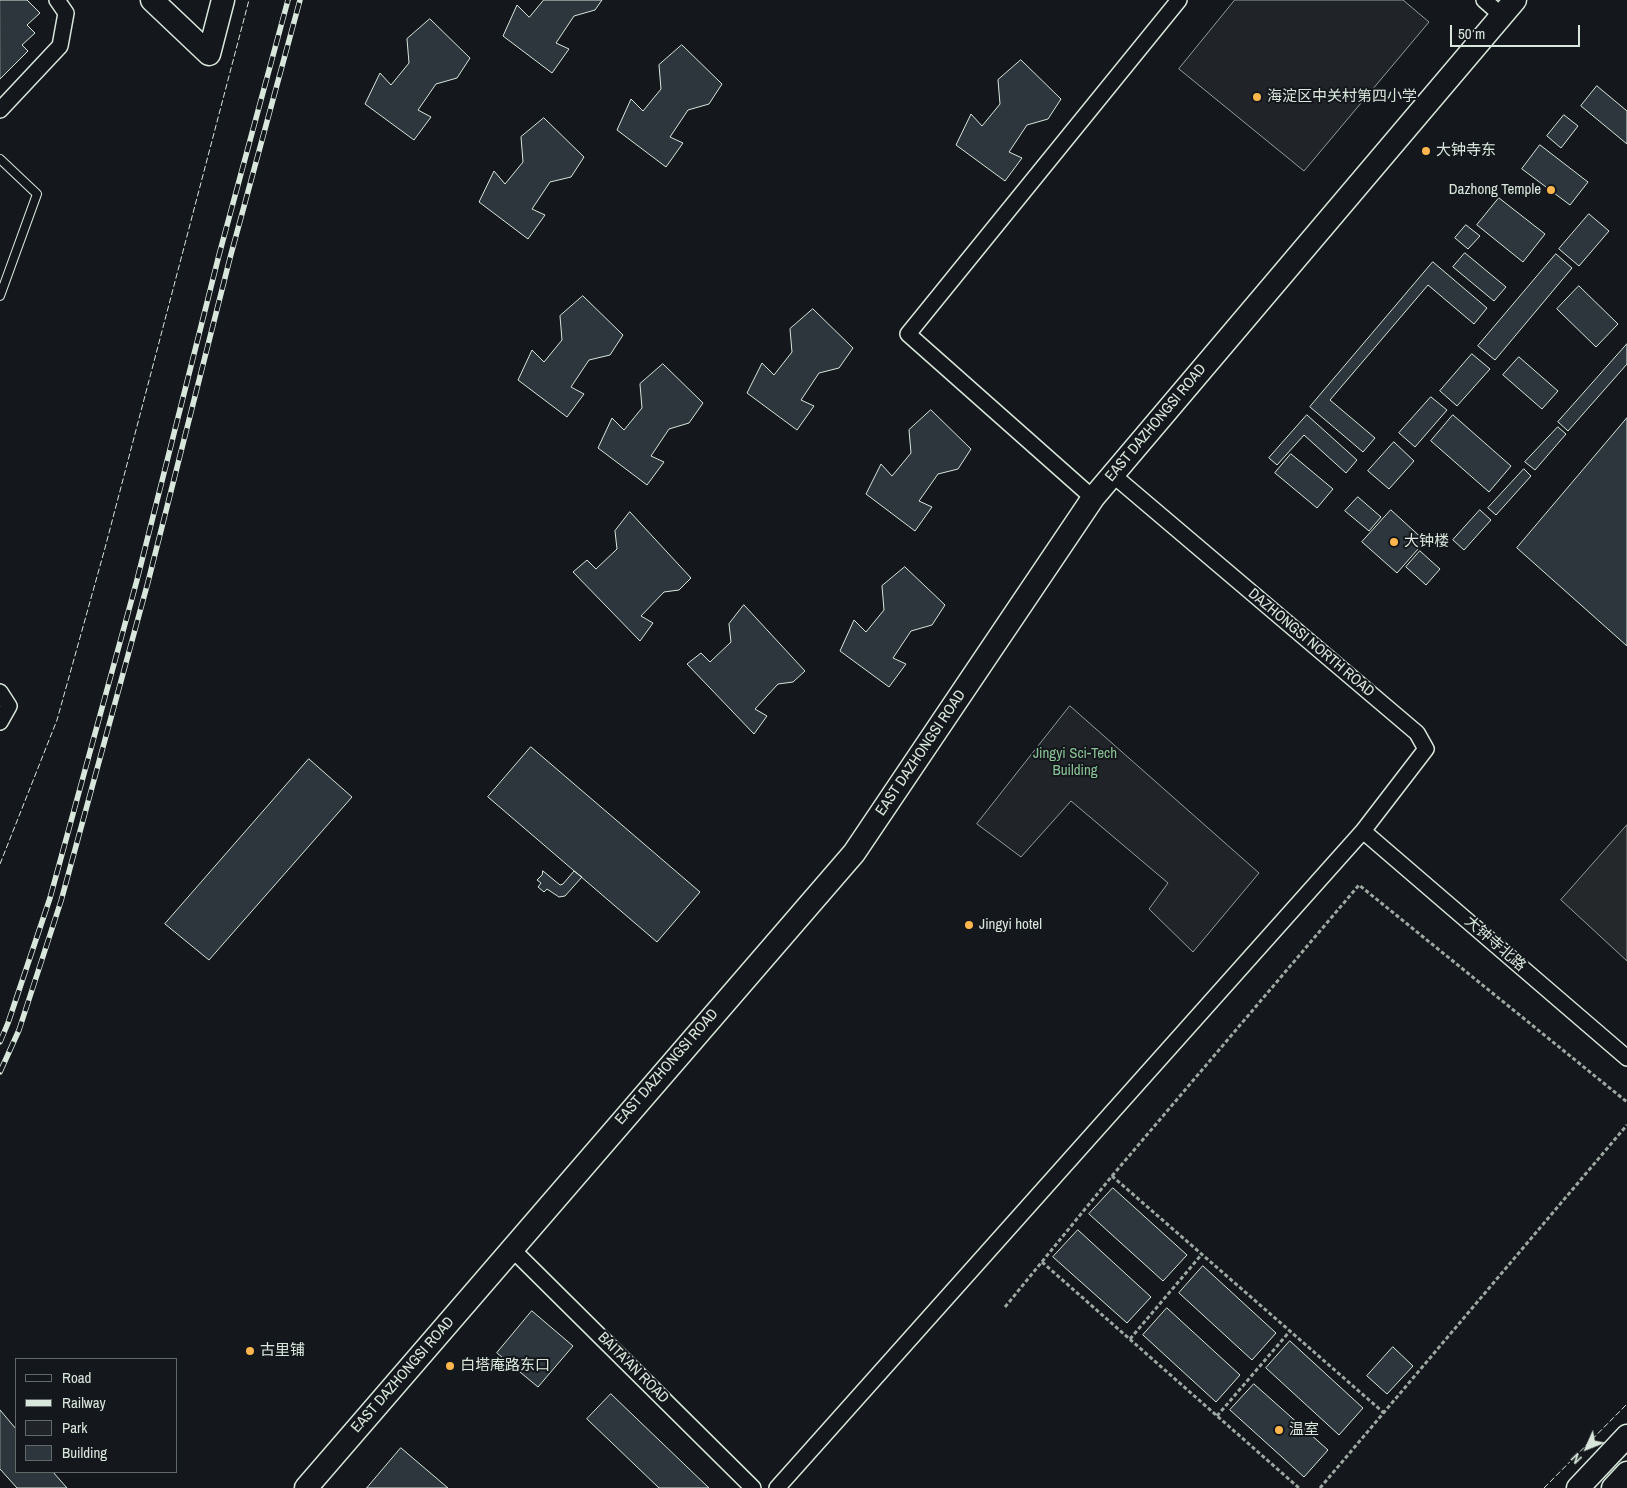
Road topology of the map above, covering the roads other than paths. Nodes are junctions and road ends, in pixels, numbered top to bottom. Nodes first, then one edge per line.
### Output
1 (57, 0) edge
2 (152, 0) edge
3 (224, 0) edge
4 (1179, 0) edge
5 (1484, 0) edge
6 (1508, 8) edge
7 (0, 110) edge
8 (0, 159) edge
9 (0, 296) edge
10 (1113, 475) junction
11 (1093, 498) junction
12 (0, 692) edge
13 (0, 722) edge
14 (1363, 830) junction
15 (1627, 1058) edge
16 (512, 1248) junction
17 (1627, 1436) edge
18 (1627, 1473) edge
19 (306, 1488) edge
20 (753, 1488) edge
21 (777, 1488) edge
22 (1578, 1488) edge
23 (1613, 1488) edge

1 - 7 street
2 - 3 street
4 - 11 street
5 - 6 street
6 - 10 street, EAST DAZHONGSI ROAD
8 - 9 lane
10 - 11 street, EAST DAZHONGSI ROAD
10 - 14 street, DAZHONGSI NORTH ROAD
11 - 16 street, EAST DAZHONGSI ROAD
12 - 13 street
14 - 15 street, 大钟寺北路
14 - 21 street
16 - 19 street, EAST DAZHONGSI ROAD
16 - 20 street, BAITA'AN ROAD
17 - 22 street
18 - 23 street

